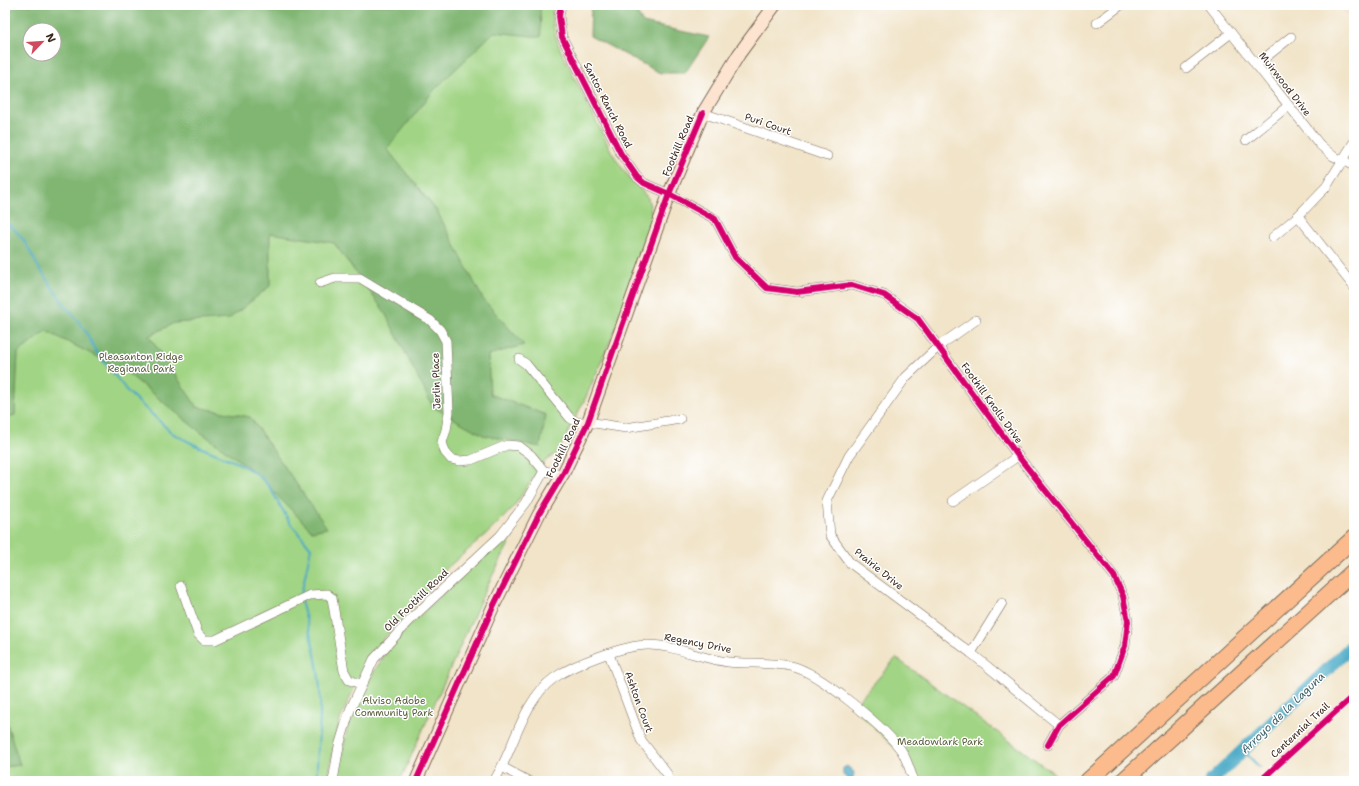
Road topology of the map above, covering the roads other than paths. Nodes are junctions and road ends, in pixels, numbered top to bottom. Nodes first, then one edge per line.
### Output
1 (561, 5) edge
2 (775, 5) edge
3 (1121, 5) edge
4 (1209, 5) edge
5 (1097, 23) dead end
6 (1231, 33) junction
7 (1291, 37) dead end
8 (1256, 65) junction
9 (1186, 68) dead end
10 (1288, 106) junction
11 (702, 113) junction
12 (1246, 140) dead end
13 (1354, 142) edge
14 (827, 156) dead end
15 (1342, 161) junction
16 (1354, 166) edge
17 (669, 194) junction
18 (1298, 216) junction
19 (1273, 237) dead end
20 (320, 283) dead end
21 (1354, 287) edge
22 (976, 320) dead end
23 (939, 346) junction
24 (519, 358) dead end
25 (680, 419) dead end
26 (588, 422) junction
27 (1018, 456) junction
28 (544, 471) junction
29 (563, 474) junction
30 (953, 501) dead end
31 (539, 514) junction
32 (1354, 538) edge
33 (1354, 571) edge
34 (181, 586) dead end
35 (1002, 603) dead end
36 (971, 653) junction
37 (609, 654) junction
38 (361, 684) junction
39 (1059, 725) junction
40 (1048, 744) dead end
41 (502, 767) junction
42 (668, 775) dead end
43 (333, 781) edge
44 (409, 781) edge
45 (416, 781) edge
46 (494, 781) edge
47 (528, 781) edge
48 (914, 781) edge
49 (1088, 781) edge
50 (1123, 781) edge

1 - 17 street, Santos Ranch Road
2 - 11 main road, Foothill Road
3 - 5 street
4 - 6 street, Muirwood Drive
6 - 8 street, Muirwood Drive
6 - 9 street
7 - 8 street
8 - 10 street, Muirwood Drive
10 - 12 street
10 - 15 street, Muirwood Drive
11 - 14 street, Puri Court
11 - 17 main road, Foothill Road
13 - 15 street
15 - 16 street, Muirwood Drive
15 - 18 street
17 - 23 street, Foothill Knolls Drive
17 - 26 main road, Foothill Road
18 - 19 street
18 - 21 street
20 - 28 street, Jerlin Place
22 - 23 street, Prairie Drive
23 - 27 street, Foothill Knolls Drive
23 - 36 street, Prairie Drive
24 - 26 street
25 - 26 street
26 - 29 main road, Foothill Road
27 - 30 street
27 - 39 street, Foothill Knolls Drive
28 - 29 street
28 - 38 street, Old Foothill Road
29 - 31 main road, Foothill Road
31 - 44 main road, Foothill Road
31 - 45 main road, Foothill Road
32 - 49 highway
33 - 50 highway
34 - 38 street
35 - 36 street
36 - 39 street, Prairie Drive
37 - 41 street, Regency Drive
37 - 42 street, Ashton Court
37 - 48 street, Regency Drive
38 - 43 street, Old Foothill Road
39 - 40 street, Foothill Knolls Drive
41 - 46 street, Regency Drive
41 - 47 street

